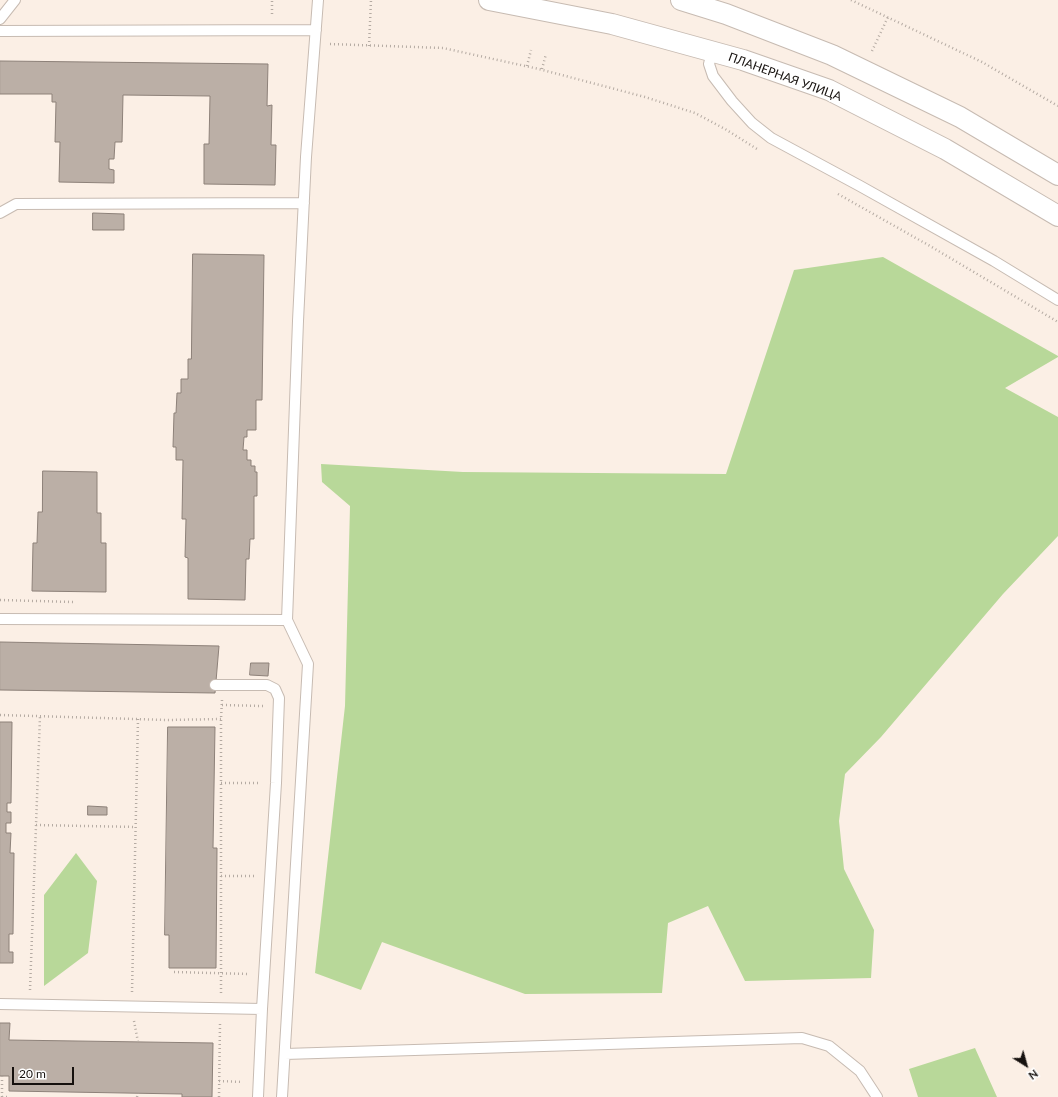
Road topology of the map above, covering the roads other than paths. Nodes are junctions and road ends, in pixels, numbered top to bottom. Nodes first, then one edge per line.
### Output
1 (15, 0) edge
2 (318, 0) edge
3 (489, 0) edge
4 (681, 0) edge
5 (0, 19) edge
6 (316, 30) junction
7 (0, 31) edge
8 (712, 52) junction
9 (1058, 175) edge
10 (304, 203) junction
11 (0, 213) edge
12 (1058, 216) edge
13 (1058, 300) edge
14 (0, 619) edge
15 (287, 620) junction
16 (219, 685) road end
17 (0, 1004) edge
18 (262, 1009) junction
19 (285, 1054) junction
20 (258, 1097) edge
21 (282, 1097) edge
22 (877, 1097) edge

1 - 5 lane
2 - 6 lane
3 - 8 street, ПЛАНЕРНАЯ УЛИЦА
4 - 9 street
6 - 7 lane
6 - 10 lane
8 - 12 street, ПЛАНЕРНАЯ УЛИЦА
8 - 13 lane
10 - 11 lane
10 - 15 lane
14 - 15 lane
15 - 19 lane
16 - 18 lane
17 - 18 lane
18 - 20 lane
19 - 21 lane
19 - 22 lane

